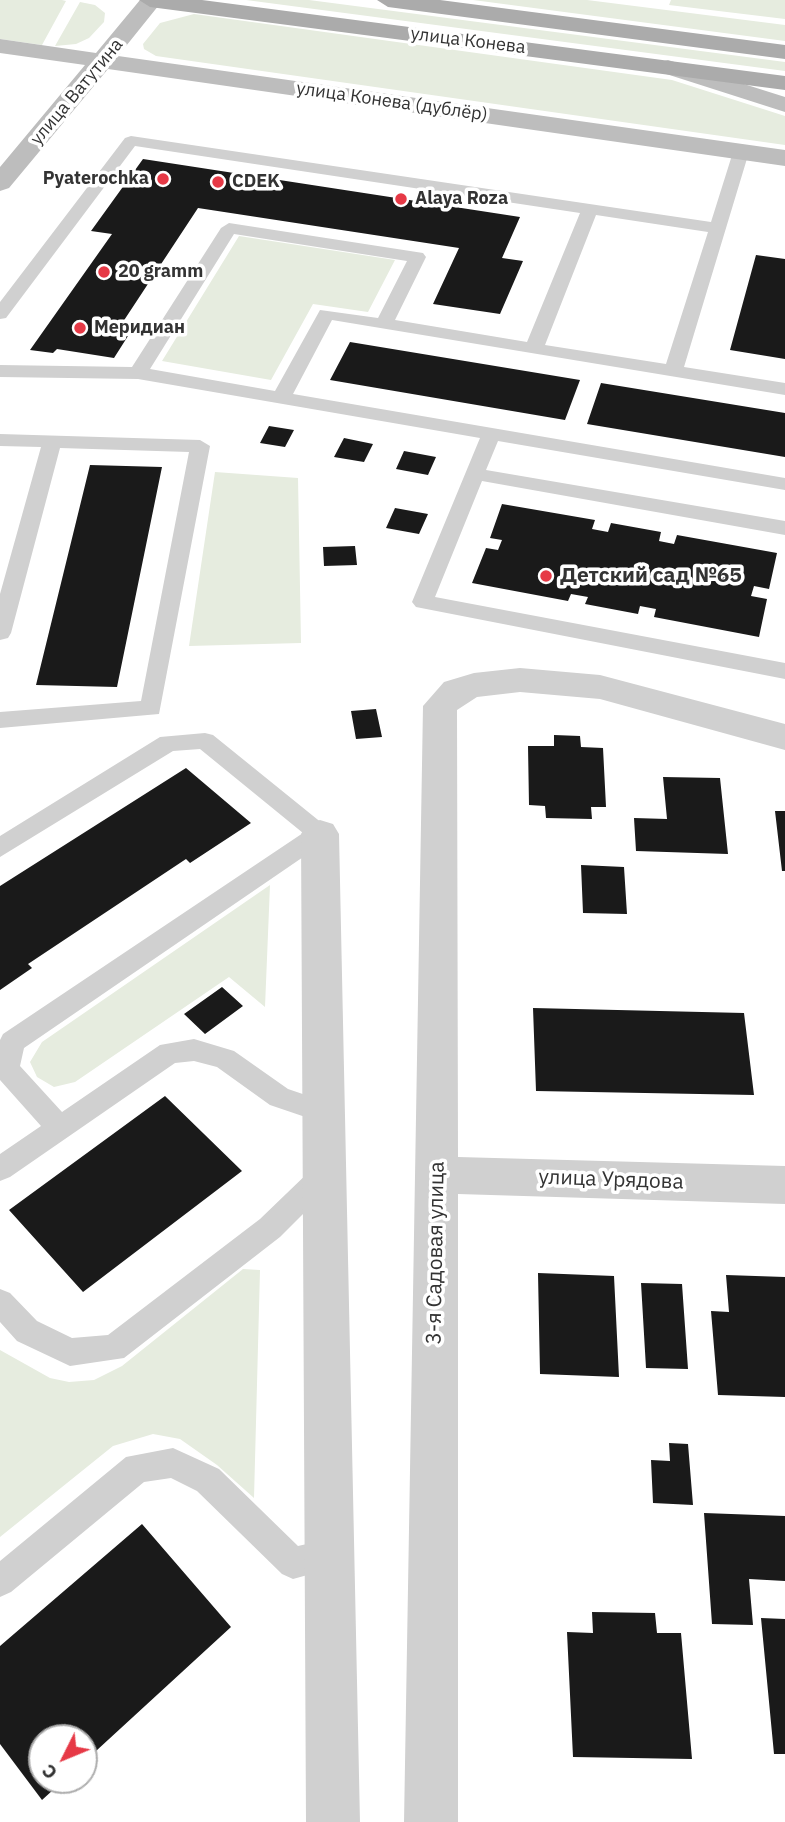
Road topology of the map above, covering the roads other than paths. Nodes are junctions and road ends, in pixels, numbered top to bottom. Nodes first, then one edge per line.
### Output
1 (152, 0) edge
2 (388, 0) edge
3 (0, 46) edge
4 (785, 52) edge
5 (104, 61) junction
6 (668, 67) junction
7 (785, 83) edge
8 (785, 105) edge
9 (741, 152) junction
10 (785, 158) edge
11 (0, 183) edge
12 (590, 209) junction
13 (717, 228) junction
14 (0, 314) edge
15 (384, 324) junction
16 (534, 348) junction
17 (673, 370) junction
18 (0, 371) edge
19 (138, 373) junction
20 (785, 389) edge
21 (281, 398) junction
22 (491, 434) junction
23 (0, 440) edge
24 (51, 442) junction
25 (475, 474) junction
26 (785, 484) edge
27 (785, 528) edge
28 (0, 633) edge
29 (785, 671) edge
30 (0, 720) edge
31 (785, 737) edge
32 (320, 834) junction
33 (0, 848) edge
34 (323, 1112) junction
35 (59, 1126) junction
36 (0, 1169) edge
37 (324, 1175) junction
38 (437, 1175) junction
39 (785, 1185) edge
40 (0, 1302) edge
41 (329, 1555) junction
42 (0, 1581) edge
43 (333, 1822) edge
44 (430, 1822) edge

1 - 5 main road, улица Ватутина
1 - 6 main road, улица Конева
2 - 4 main road, улица Конева
3 - 5 main road, улица Конева (дублёр)
5 - 9 main road, улица Конева (дублёр)
5 - 11 main road, улица Ватутина
6 - 7 main road, улица Конева
6 - 8 main road
9 - 10 main road, улица Конева (дублёр)
9 - 13 lane
12 - 13 lane
12 - 14 lane
12 - 16 lane
13 - 17 lane
15 - 16 lane
15 - 19 lane
15 - 21 lane
16 - 17 lane
17 - 20 lane
18 - 19 lane
19 - 21 lane
21 - 22 lane
22 - 25 lane
22 - 26 lane
23 - 24 lane
24 - 28 lane
24 - 30 lane
25 - 27 lane
25 - 29 lane
31 - 38 street, 3-я Садовая улица
32 - 33 lane
32 - 34 street
32 - 35 lane
34 - 35 lane
34 - 37 street
35 - 36 lane
37 - 40 lane
37 - 41 street
38 - 39 street, улица Урядова
38 - 44 street, 3-я Садовая улица
41 - 42 lane
41 - 43 street

